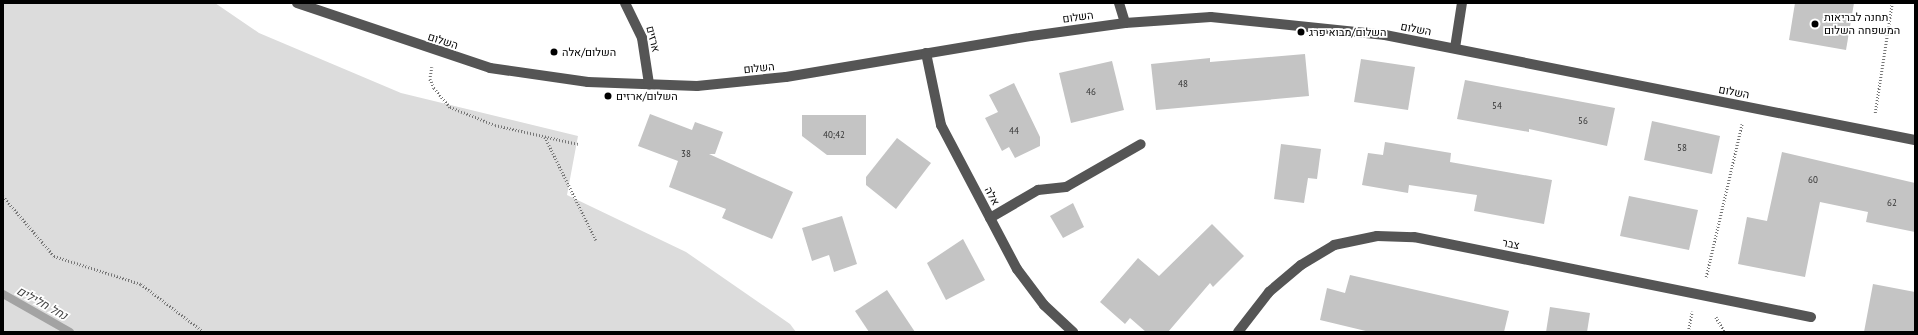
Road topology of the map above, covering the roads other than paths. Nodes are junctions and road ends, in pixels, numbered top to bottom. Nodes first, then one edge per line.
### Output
1 (297, 3) edge
2 (626, 3) edge
3 (1120, 3) edge
4 (1462, 3) edge
5 (1125, 23) junction
6 (1455, 48) junction
7 (926, 53) junction
8 (649, 84) junction
9 (1915, 140) edge
10 (1141, 144) dead end
11 (990, 218) junction
12 (1811, 317) dead end
13 (1073, 332) edge
14 (1238, 332) edge

1 - 8 street, השלום
2 - 8 street, ארזים
3 - 5 street
4 - 6 street
5 - 6 street, השלום
5 - 7 street, השלום
6 - 9 street, השלום
7 - 8 street, השלום
7 - 11 street, אלה
10 - 11 street
11 - 13 street, אלה
12 - 14 street, צבר

